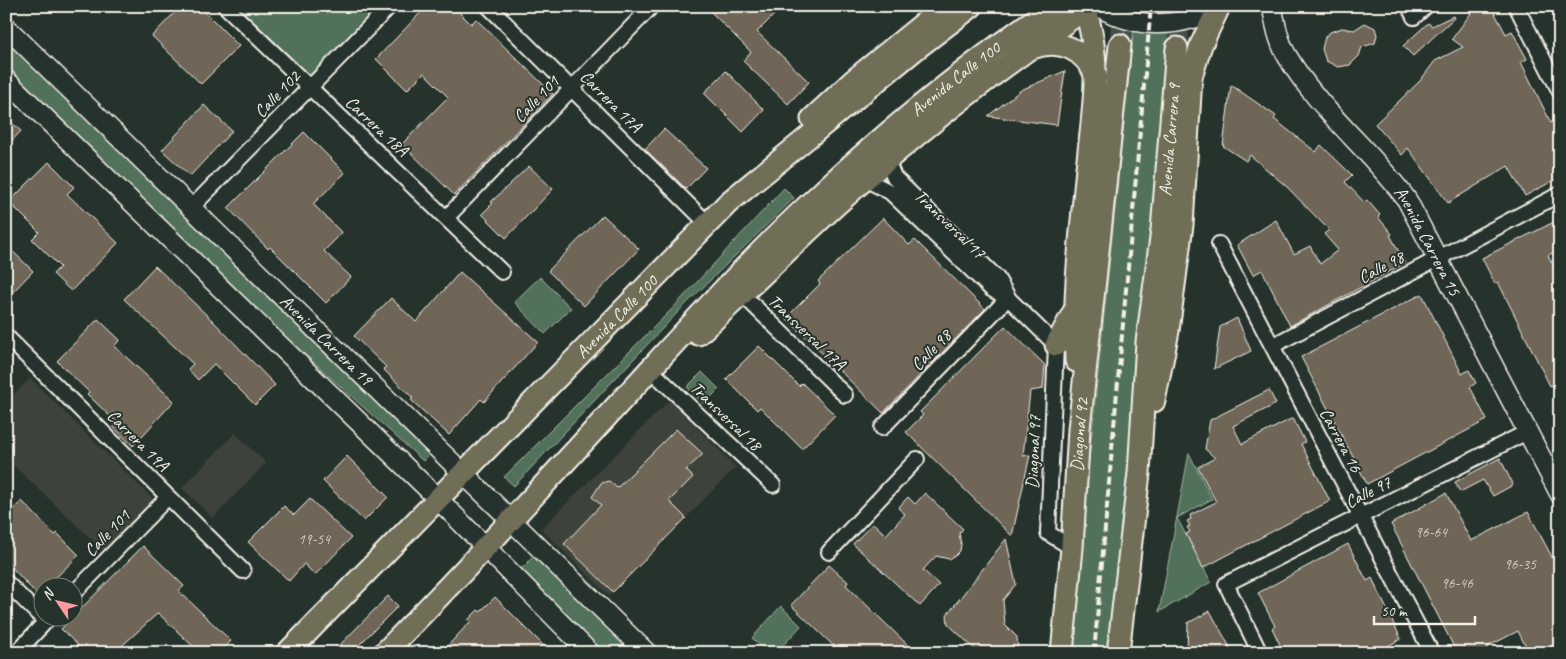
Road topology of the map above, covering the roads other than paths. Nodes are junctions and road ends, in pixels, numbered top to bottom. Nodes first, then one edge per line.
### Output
1 (225, 6) edge
2 (390, 6) edge
3 (488, 6) edge
4 (652, 6) edge
5 (945, 6) edge
6 (972, 6) edge
7 (1054, 6) edge
8 (1272, 6) edge
9 (1426, 6) edge
10 (1516, 6) edge
11 (1089, 7) edge
12 (1220, 7) edge
13 (1412, 12) edge
14 (6, 27) edge
15 (1120, 45) tunnel mouth
16 (1177, 48) tunnel mouth
17 (1021, 54) junction
18 (1096, 76) junction
19 (6, 80) edge
20 (309, 88) junction
21 (572, 89) junction
22 (1560, 92) edge
23 (890, 158) junction
24 (865, 179) junction
25 (1560, 194) edge
26 (729, 202) junction
27 (192, 208) junction
28 (446, 218) junction
29 (708, 224) junction
30 (1219, 244) dead end
31 (1438, 258) junction
32 (502, 272) dead end
33 (743, 295) junction
34 (1008, 298) junction
35 (1074, 313) junction
36 (6, 336) edge
37 (1056, 345) junction
38 (1272, 346) junction
39 (654, 373) junction
40 (845, 395) dead end
41 (618, 405) junction
42 (882, 428) dead end
43 (1079, 429) junction
44 (1527, 432) junction
45 (917, 460) dead end
46 (464, 472) junction
47 (1139, 473) junction
48 (773, 486) dead end
49 (1560, 494) edge
50 (168, 497) junction
51 (438, 499) junction
52 (1360, 517) junction
53 (513, 520) junction
54 (487, 548) junction
55 (1072, 548) junction
56 (829, 552) dead end
57 (243, 571) dead end
58 (6, 582) edge
59 (82, 585) edge
60 (32, 605) edge
61 (41, 626) edge
62 (16, 653) edge
63 (287, 653) edge
64 (384, 653) edge
65 (590, 653) edge
66 (647, 653) edge
67 (1062, 653) edge
68 (1118, 653) edge
69 (1260, 653) edge
70 (1432, 653) edge

1 - 20 street, Carrera 18A
2 - 20 street, Calle 102
3 - 21 street, Carrera 17A
4 - 21 street, Calle 101
5 - 26 main road
6 - 26 main road, Avenida Calle 100
7 - 41 main road, Avenida Calle 100
8 - 31 main road, Avenida Carrera 15
9 - 13 street
10 - 22 street
11 - 12 main road
11 - 17 main road
11 - 18 main road
12 - 47 main road
14 - 27 main road, Avenida Carrera 19
15 - 43 main road, Diagonal 92
16 - 47 main road, Avenida Carrera 9
17 - 18 main road
17 - 23 main road
18 - 35 main road
19 - 51 main road
20 - 27 street, Calle 102
20 - 28 street, Carrera 18A
21 - 28 street, Calle 101
21 - 29 street, Carrera 17A
23 - 24 main road
23 - 34 street, Transversal 17
24 - 33 main road
24 - 34 street, Transversal 17
25 - 31 street, Calle 98
26 - 29 main road, Avenida Calle 100
27 - 46 main road, Avenida Carrera 19
28 - 32 street, Carrera 18A
29 - 46 main road, Avenida Calle 100
30 - 38 street, Carrera 16
31 - 38 street, Calle 98
31 - 44 main road, Avenida Carrera 15
33 - 39 main road
33 - 40 street, Transversal 17A
34 - 37 street, Transversal 17
34 - 42 street, Calle 98
35 - 37 main road
35 - 43 main road
36 - 50 street, Carrera 19A
37 - 55 street, Diagonal 97
38 - 52 street, Carrera 16
39 - 41 main road
39 - 48 street, Transversal 18
41 - 53 main road, Avenida Calle 100
43 - 55 main road, Diagonal 92
44 - 49 main road, Avenida Carrera 15
44 - 52 street, Calle 97
45 - 56 street
46 - 51 main road, Avenida Calle 100
46 - 53 main road, Avenida Carrera 19
47 - 68 main road
50 - 57 street, Carrera 19A
50 - 59 street, Calle 101
51 - 54 main road
51 - 63 main road, Avenida Calle 100
52 - 69 street, Calle 97
52 - 70 street, Carrera 16
53 - 54 main road, Avenida Calle 100
53 - 66 main road, Avenida Carrera 19
54 - 64 main road, Avenida Calle 100
54 - 65 main road
55 - 67 main road, Diagonal 92
58 - 60 street
61 - 62 street

